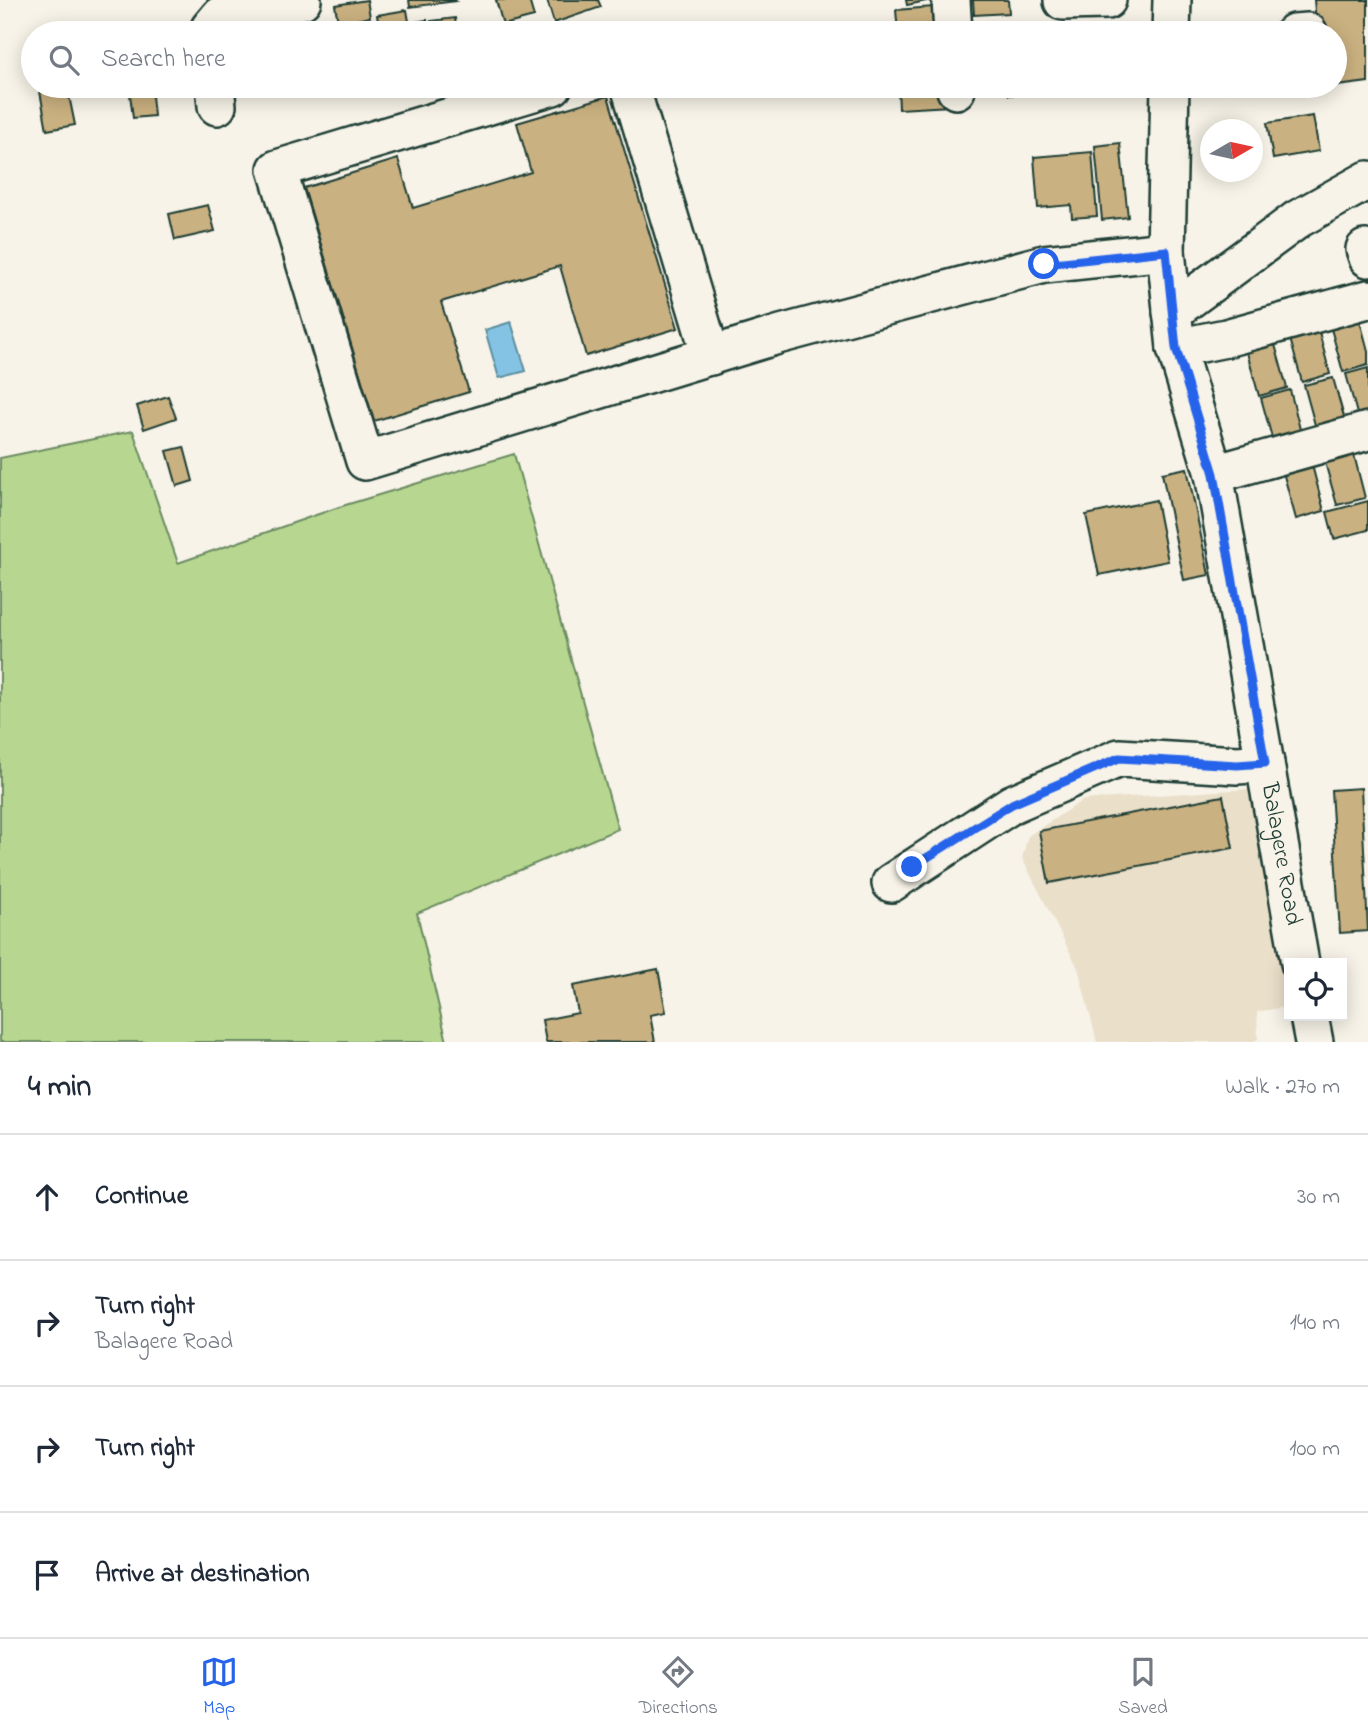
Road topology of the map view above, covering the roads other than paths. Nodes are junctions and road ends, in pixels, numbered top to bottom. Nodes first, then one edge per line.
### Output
1 (302, 0) edge
2 (951, 0) edge
3 (1107, 0) edge
4 (1172, 0) edge
5 (1063, 1) edge
6 (216, 21) edge
7 (952, 21) edge
8 (1171, 21) edge
9 (513, 98) edge
10 (633, 98) edge
11 (1170, 98) edge
12 (1368, 180) edge
13 (1166, 251) junction
14 (1368, 299) edge
15 (1172, 312) junction
16 (1176, 348) junction
17 (711, 356) junction
18 (1368, 431) edge
19 (1214, 474) junction
20 (1265, 763) junction
21 (891, 883) dead end
22 (1299, 958) edge
23 (1310, 1021) edge
24 (1314, 1042) edge

1 - 6 street
2 - 7 street
3 - 5 street
4 - 8 street
9 - 17 street
10 - 17 street
11 - 13 street, Balagere Road
12 - 15 street
13 - 15 street, Balagere Road
13 - 17 street
14 - 16 street
15 - 16 street, Balagere Road
16 - 19 street, Balagere Road
18 - 19 street
19 - 20 street, Balagere Road
20 - 21 street
20 - 22 street, Balagere Road
23 - 24 street

